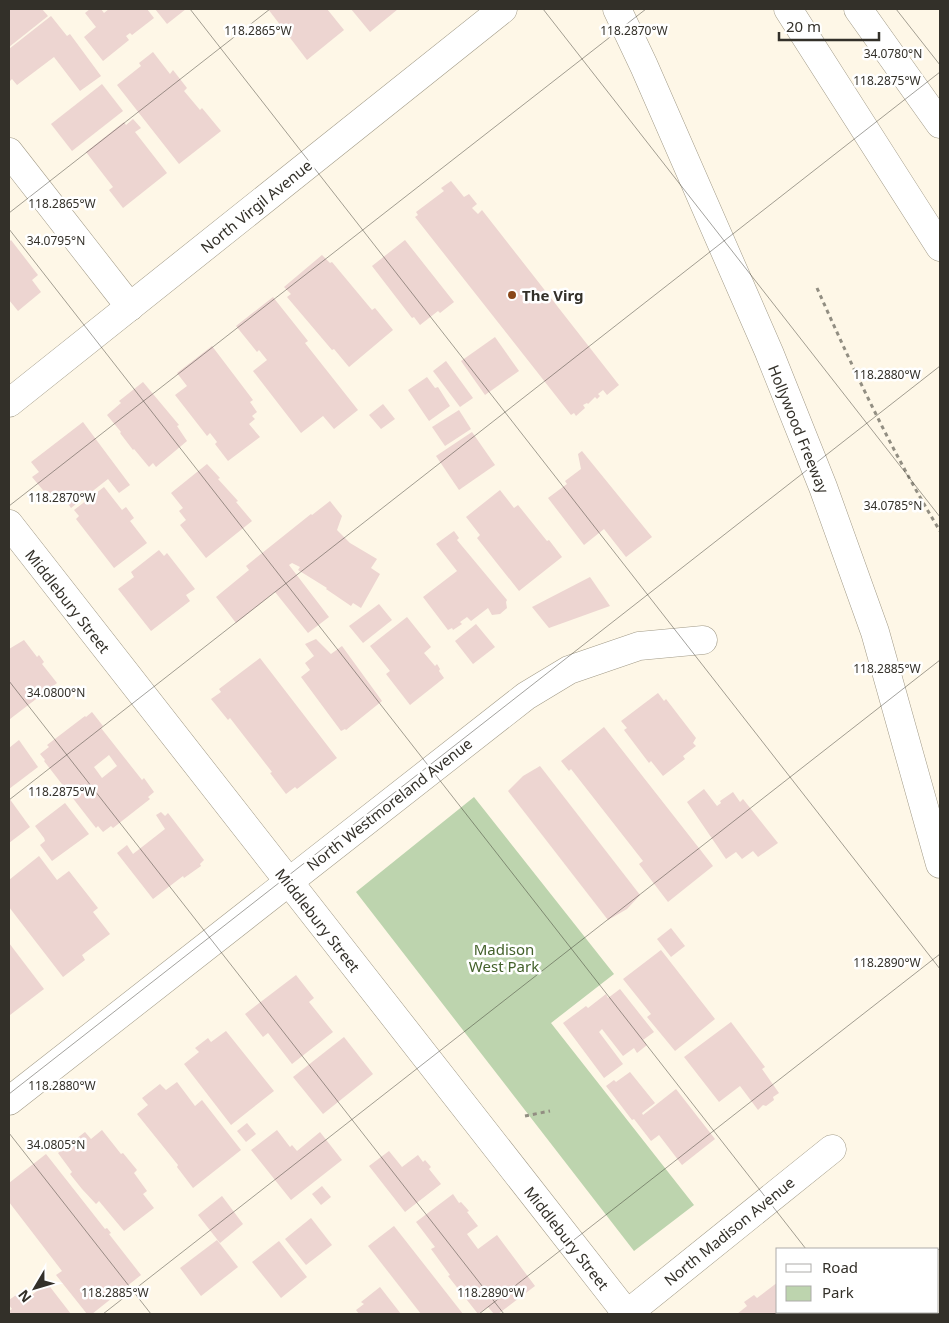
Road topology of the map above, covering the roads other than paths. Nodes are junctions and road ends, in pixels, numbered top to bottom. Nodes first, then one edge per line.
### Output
1 (503, 9) edge
2 (617, 9) edge
3 (788, 9) edge
4 (858, 9) edge
5 (940, 124) edge
6 (9, 152) edge
7 (940, 247) edge
8 (130, 307) junction
9 (9, 403) edge
10 (9, 524) edge
11 (703, 640) dead end
12 (940, 864) edge
13 (289, 883) junction
14 (9, 1101) edge
15 (832, 1148) dead end
16 (627, 1314) edge

1 - 8 main road, North Virgil Avenue
2 - 12 main road, Hollywood Freeway
3 - 7 main road
4 - 5 main road
6 - 8 main road
8 - 9 main road, North Virgil Avenue
10 - 13 main road, Middlebury Street
11 - 13 main road, North Westmoreland Avenue
13 - 14 main road, North Westmoreland Avenue
13 - 16 main road, Middlebury Street
15 - 16 main road, North Madison Avenue

